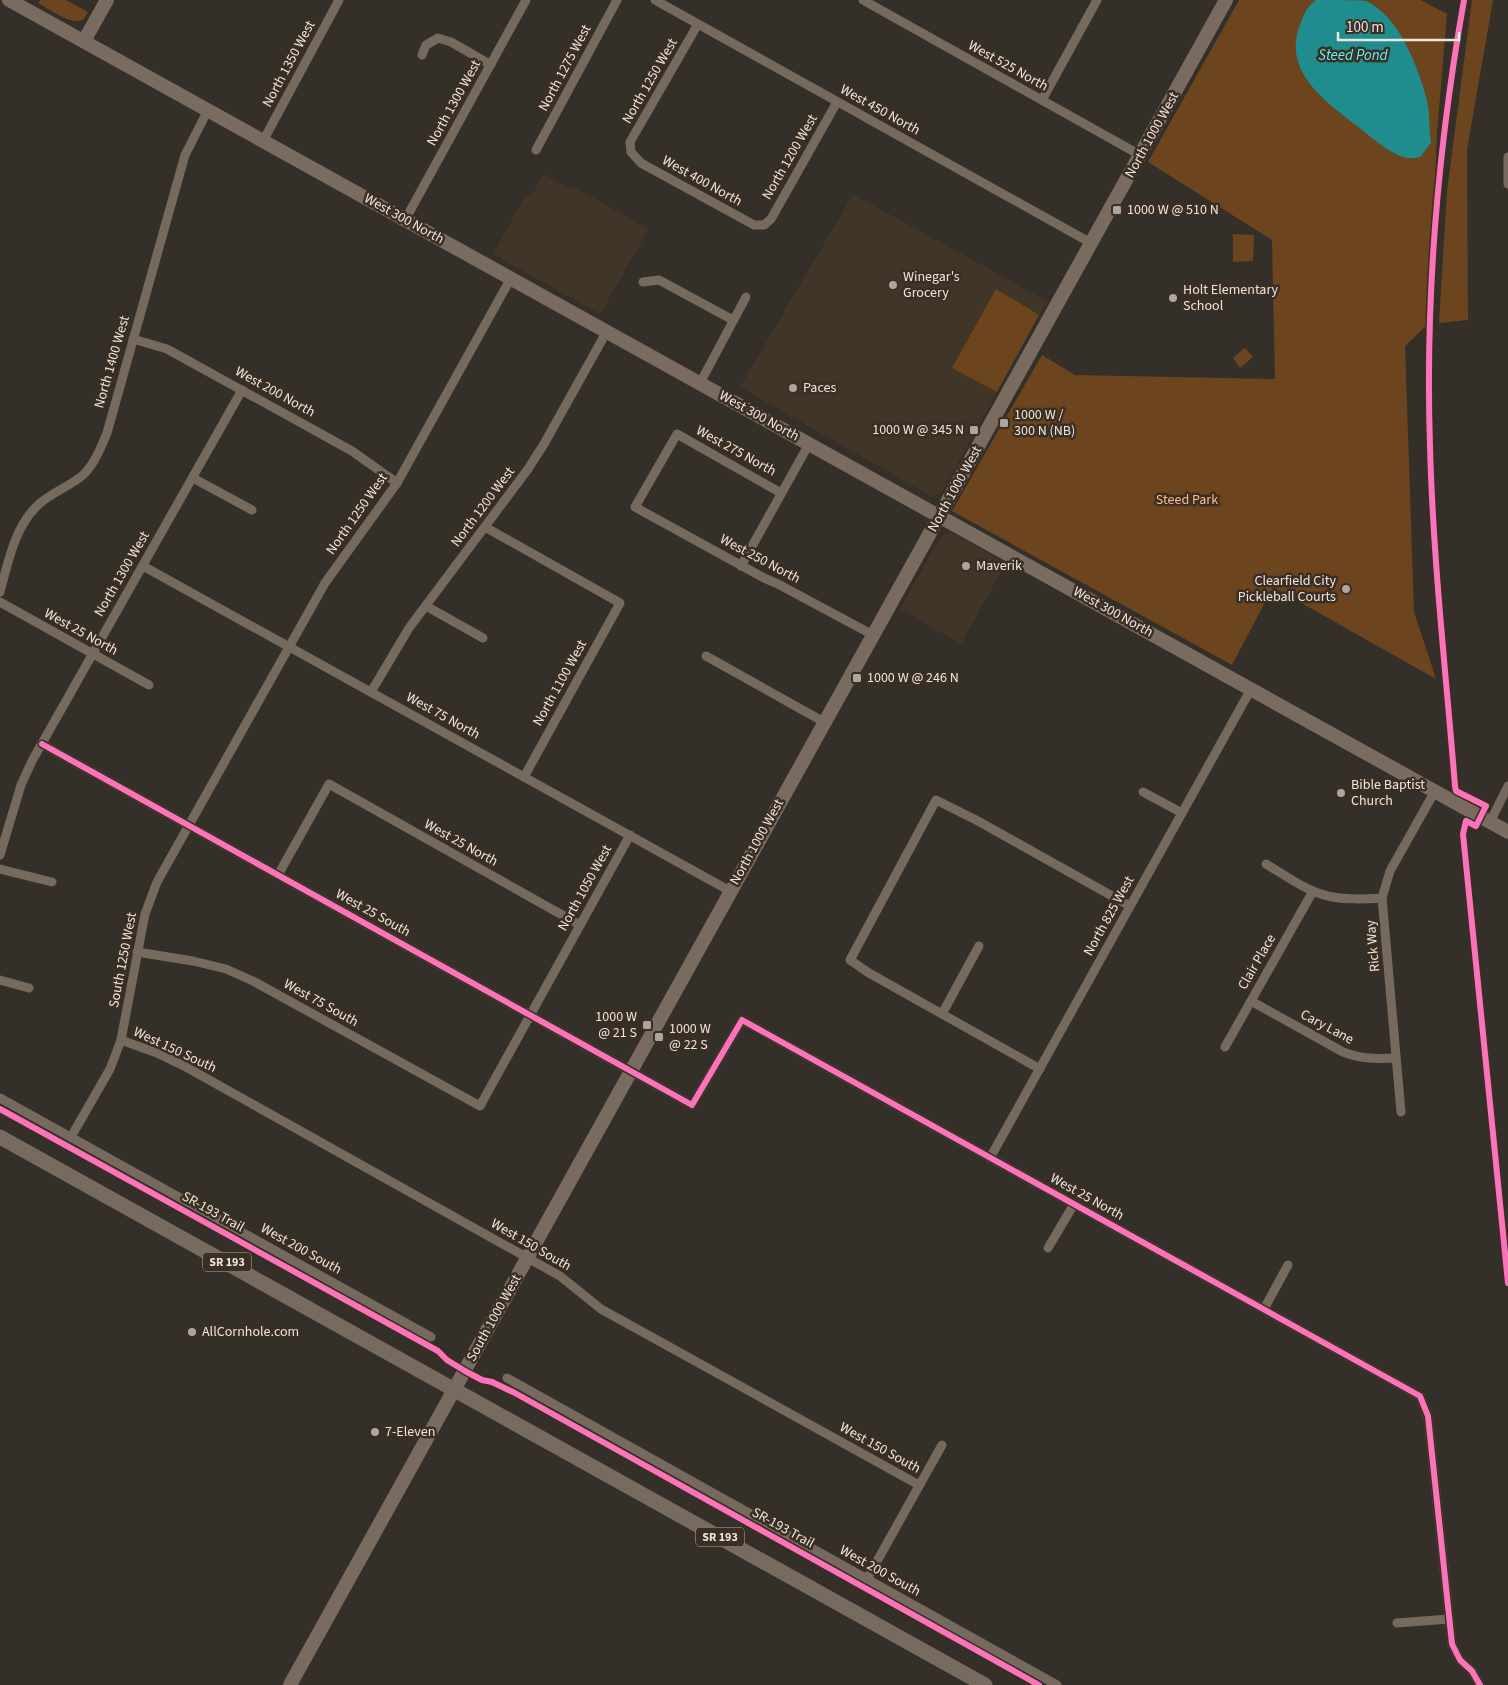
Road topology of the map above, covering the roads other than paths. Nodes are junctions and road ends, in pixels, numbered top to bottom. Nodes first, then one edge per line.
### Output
1 (9, 0) edge
2 (107, 0) edge
3 (339, 0) edge
4 (526, 0) edge
5 (617, 0) edge
6 (655, 0) edge
7 (864, 0) edge
8 (1098, 0) edge
9 (1226, 0) edge
10 (698, 24) junction
11 (84, 41) junction
12 (422, 55) dead end
13 (491, 64) junction
14 (1042, 100) junction
15 (837, 102) junction
16 (208, 110) junction
17 (263, 141) junction
18 (536, 150) dead end
19 (631, 152) joint
20 (1140, 155) junction
21 (1508, 157) edge
22 (1508, 184) edge
23 (405, 220) junction
24 (764, 225) joint
25 (1091, 243) junction
26 (511, 278) junction
27 (643, 282) dead end
28 (746, 296) dead end
29 (733, 320) junction
30 (607, 332) junction
31 (133, 339) junction
32 (700, 383) junction
33 (242, 390) junction
34 (809, 444) junction
35 (193, 478) junction
36 (396, 483) junction
37 (781, 493) junction
38 (635, 507) joint
39 (252, 510) dead end
40 (940, 517) junction
41 (485, 527) junction
42 (142, 566) junction
43 (741, 566) junction
44 (0, 592) edge
45 (0, 602) edge
46 (426, 606) junction
47 (873, 636) junction
48 (483, 638) dead end
49 (289, 647) junction
50 (93, 654) junction
51 (706, 656) dead end
52 (149, 685) dead end
53 (1251, 689) junction
54 (371, 692) junction
55 (824, 722) junction
56 (42, 744) junction
57 (223, 765) joint
58 (524, 777) junction
59 (1508, 786) edge
60 (1435, 791) junction
61 (1143, 792) dead end
62 (1182, 813) junction
63 (1490, 822) junction
64 (189, 825) junction
65 (1508, 832) edge
66 (630, 835) junction
67 (0, 855) edge
68 (1266, 864) dead end
69 (0, 868) edge
70 (278, 874) junction
71 (52, 882) dead end
72 (1313, 890) junction
73 (730, 891) junction
74 (1382, 898) junction
75 (1130, 906) junction
76 (580, 925) junction
77 (979, 946) dead end
78 (137, 952) junction
79 (683, 977) joint
80 (0, 980) edge
81 (30, 988) dead end
82 (1251, 1001) junction
83 (530, 1014) junction
84 (942, 1014) junction
85 (742, 1020) joint
86 (121, 1040) junction
87 (1225, 1047) dead end
88 (1396, 1058) junction
89 (1040, 1069) junction
90 (631, 1070) junction
91 (0, 1098) edge
92 (480, 1106) joint
93 (1400, 1112) dead end
94 (0, 1137) edge
95 (71, 1137) junction
96 (990, 1158) junction
97 (1074, 1204) junction
98 (1048, 1248) dead end
99 (528, 1258) junction
100 (1288, 1265) dead end
101 (1264, 1309) junction
102 (431, 1337) dead end
103 (508, 1378) dead end
104 (455, 1388) junction
105 (942, 1445) dead end
106 (919, 1485) junction
107 (867, 1579) junction
108 (1450, 1619) junction
109 (1396, 1623) dead end
110 (290, 1685) edge
111 (985, 1685) edge
112 (1057, 1685) edge
113 (1480, 1685) edge

1 - 11 main road, West 300 North
2 - 11 main road
3 - 17 street, North 1350 West
4 - 13 street, North 1300 West
5 - 18 street, North 1275 West
6 - 10 street, West 450 North
7 - 14 street, West 525 North
8 - 14 street
9 - 20 main road, North 1000 West
10 - 15 street, West 450 North
10 - 19 street, North 1250 West
11 - 16 main road, West 300 North
12 - 13 street
13 - 23 street, North 1300 West
14 - 20 street, West 525 North
15 - 24 street, North 1200 West
15 - 25 street, West 450 North
16 - 17 main road, West 300 North
16 - 31 street, North 1400 West
17 - 23 main road, West 300 North
19 - 24 street, West 400 North
20 - 25 main road, North 1000 West
21 - 22 street
23 - 26 main road, West 300 North
25 - 40 main road, North 1000 West
26 - 30 main road, West 300 North
26 - 36 street, North 1250 West
27 - 29 street
28 - 29 street
29 - 32 street
30 - 32 main road, West 300 North
30 - 41 street, North 1200 West
31 - 33 street, West 200 North
31 - 44 street, North 1400 West
32 - 34 main road, West 300 North
33 - 35 street, North 1300 West
33 - 36 street, West 200 North
34 - 37 street
34 - 40 main road, West 300 North
35 - 39 street
35 - 42 street, North 1300 West
36 - 49 street, North 1250 West
37 - 38 street, West 275 North
37 - 43 street
38 - 43 street, West 250 North
40 - 47 main road, North 1000 West
40 - 53 main road, West 300 North
41 - 46 street, North 1200 West
41 - 58 street, North 1100 West
42 - 49 street, West 75 North
42 - 50 street, North 1300 West
43 - 47 street, West 250 North
45 - 50 street, West 25 North
46 - 48 street
46 - 54 street, North 1200 West
47 - 55 main road, North 1000 West
49 - 54 street, West 75 North
49 - 57 street, North 1250 West
50 - 52 street, West 25 North
50 - 56 street, North 1300 West
51 - 55 street
53 - 60 main road, West 300 North
53 - 62 street, North 825 West
54 - 58 street, West 75 North
55 - 73 main road, North 1000 West
56 - 64 street, West 25 South
56 - 67 street, North 1300 West
57 - 64 street, South 1250 West
58 - 66 street, West 75 North
59 - 63 street
60 - 63 main road, West 300 North
60 - 74 street, Rick Way
61 - 62 street
62 - 75 street, North 825 West
63 - 65 main road, West 300 North
64 - 70 street, West 25 South
64 - 78 street, South 1250 West
66 - 73 street, West 75 North
66 - 76 street, North 1050 West
68 - 72 street
69 - 71 street
70 - 76 street, West 25 North
70 - 83 street, West 25 South
72 - 74 street
72 - 82 street, Clair Place
73 - 79 main road, North 1000 West
74 - 88 street, Rick Way
75 - 84 street
75 - 89 street, North 825 West
76 - 83 street, North 1050 West
77 - 84 street
78 - 86 street, South 1250 West
78 - 92 street, West 75 South
79 - 90 main road, South 1000 West
80 - 81 street
82 - 87 street, Clair Place
82 - 88 street, Cary Lane
83 - 90 street, West 25 South
83 - 92 street, North 1050 West
84 - 89 street
85 - 90 street, West 25 South
85 - 96 street, West 25 North
86 - 95 street, South 1250 West
86 - 99 street, West 150 South
88 - 93 street, Rick Way
89 - 96 street, North 825 West
90 - 99 main road, South 1000 West
91 - 95 street, West 200 South
94 - 104 main road, SR 193
95 - 102 street, West 200 South
96 - 97 street, West 25 North
97 - 98 street
97 - 101 street, West 25 North
99 - 104 main road, South 1000 West
99 - 106 street, West 150 South
100 - 101 street
101 - 108 street, West 25 North
103 - 107 street, West 200 South
104 - 110 main road, South 1000 West
104 - 111 main road, SR 193
105 - 106 street
106 - 107 street
107 - 112 street, West 200 South
108 - 109 street
108 - 113 street

